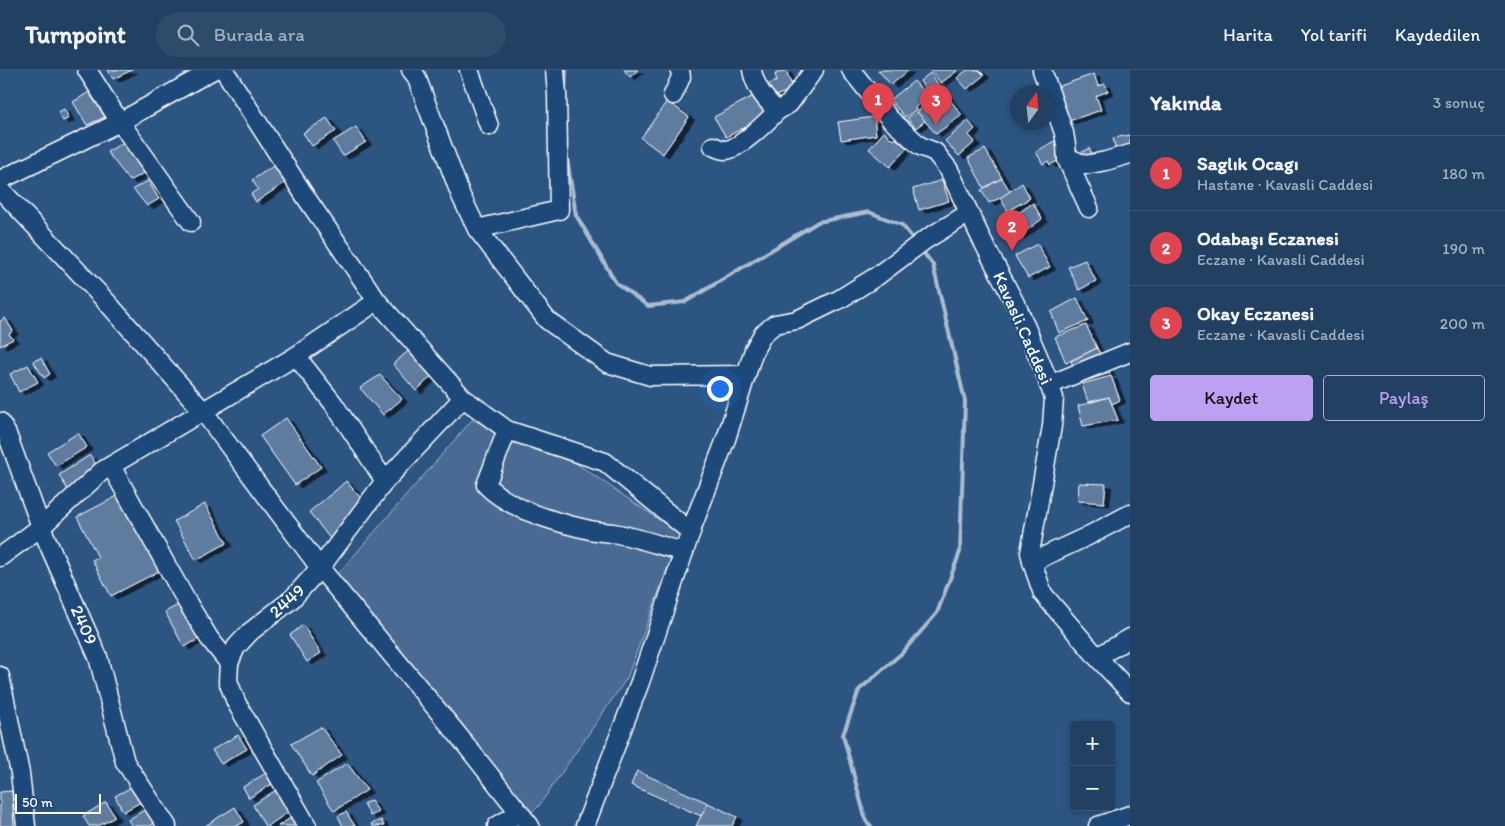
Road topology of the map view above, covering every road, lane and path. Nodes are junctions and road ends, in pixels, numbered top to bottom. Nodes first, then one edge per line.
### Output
1 (88, 70) edge
2 (213, 70) edge
3 (224, 70) edge
4 (411, 70) edge
5 (469, 70) edge
6 (554, 70) edge
7 (680, 70) edge
8 (752, 70) edge
9 (814, 70) edge
10 (851, 70) edge
11 (1042, 70) edge
12 (673, 95) dead end
13 (776, 111) junction
14 (120, 122) junction
15 (489, 126) dead end
16 (713, 146) dead end
17 (1130, 154) edge
18 (1067, 157) junction
19 (0, 180) edge
20 (0, 189) edge
21 (1089, 208) dead end
22 (969, 212) junction
23 (191, 222) dead end
24 (477, 229) junction
25 (377, 301) junction
26 (1130, 352) edge
27 (296, 356) junction
28 (746, 374) junction
29 (1049, 385) junction
30 (463, 398) junction
31 (203, 411) junction
32 (0, 422) edge
33 (507, 430) junction
34 (112, 466) junction
35 (386, 481) junction
36 (1130, 514) edge
37 (41, 527) junction
38 (691, 532) junction
39 (684, 552) junction
40 (0, 557) edge
41 (1032, 562) junction
42 (320, 568) junction
43 (1130, 638) edge
44 (1097, 657) junction
45 (229, 663) junction
46 (0, 676) edge
47 (1130, 692) edge
48 (1130, 815) edge
49 (524, 819) edge
50 (26, 826) edge
51 (167, 826) edge
52 (307, 826) edge
53 (497, 826) edge
54 (585, 826) edge
55 (1098, 826) edge

1 - 14 street
2 - 14 street
3 - 25 street
4 - 24 street
5 - 15 street
6 - 24 street
7 - 12 street
8 - 13 street
9 - 13 street
10 - 22 street, Kavasli Caddesi
11 - 18 street
13 - 16 street
14 - 19 street
14 - 23 street
17 - 18 street
18 - 21 street
20 - 31 street
22 - 28 street
22 - 29 street, Kavasli Caddesi
24 - 28 street
25 - 27 street
25 - 30 street
26 - 29 street
27 - 31 street
27 - 35 street
28 - 38 street
29 - 41 street, Kavasli Caddesi
30 - 33 street
30 - 35 street, 2449
31 - 34 street
31 - 42 street
32 - 37 street, 2409
33 - 38 street
33 - 39 street
34 - 37 street
34 - 45 street
35 - 42 street, 2449
36 - 41 street
37 - 40 street
37 - 51 street, 2409
38 - 39 street
39 - 54 street
41 - 44 street, Kavasli Caddesi
42 - 45 street, 2449
42 - 49 street
43 - 44 street
44 - 47 street, Kavasli Caddesi
45 - 52 street
46 - 50 street
48 - 55 street
49 - 53 street

